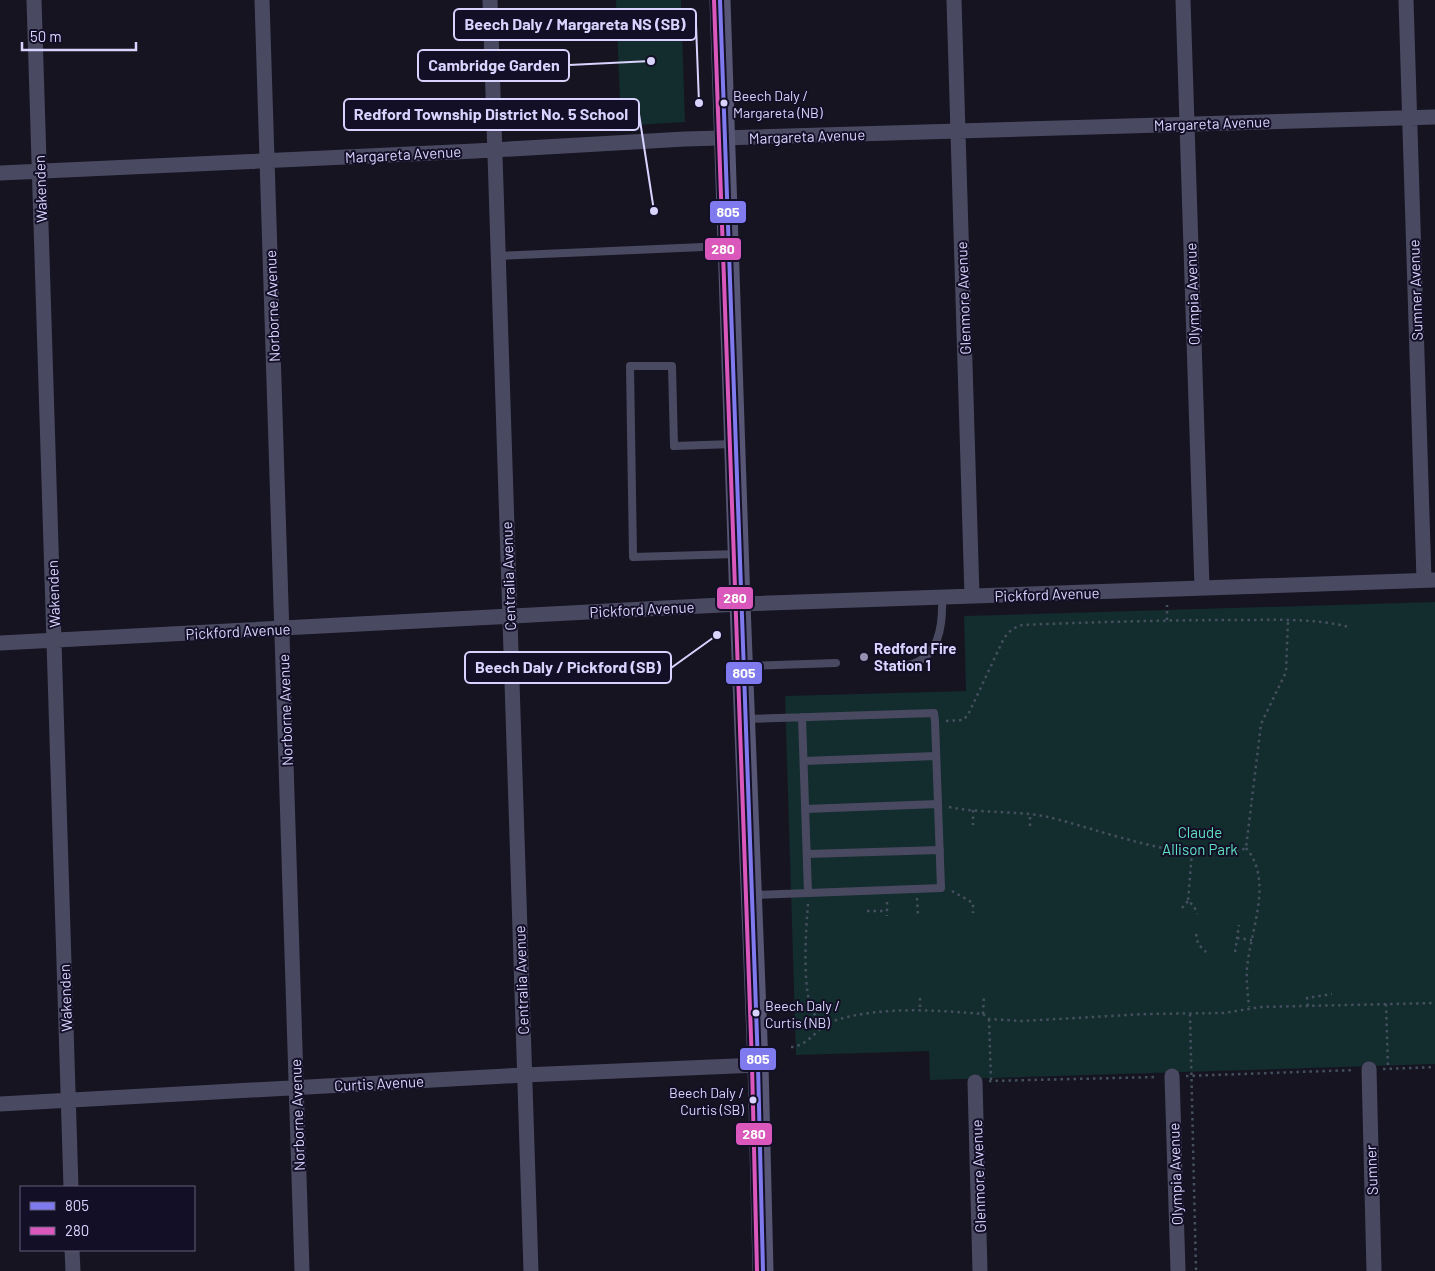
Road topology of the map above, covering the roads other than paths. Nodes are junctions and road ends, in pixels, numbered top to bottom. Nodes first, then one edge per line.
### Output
1 (34, 0) edge
2 (262, 0) edge
3 (490, 0) edge
4 (720, 0) edge
5 (954, 0) edge
6 (1183, 0) edge
7 (1406, 0) edge
8 (1435, 116) edge
9 (1410, 117) junction
10 (1186, 124) junction
11 (958, 131) junction
12 (725, 138) junction
13 (495, 150) junction
14 (268, 160) junction
15 (40, 171) junction
16 (0, 173) edge
17 (728, 246) junction
18 (498, 256) junction
19 (735, 444) junction
20 (738, 554) junction
21 (1430, 580) edge
22 (1202, 588) junction
23 (972, 596) junction
24 (942, 597) junction
25 (740, 604) junction
26 (509, 615) junction
27 (282, 628) junction
28 (54, 641) junction
29 (0, 643) edge
30 (836, 663) dead end
31 (742, 666) junction
32 (880, 666) dead end
33 (802, 717) junction
34 (744, 720) junction
35 (936, 756) junction
36 (804, 761) junction
37 (938, 804) junction
38 (806, 809) junction
39 (940, 850) junction
40 (807, 854) junction
41 (808, 893) junction
42 (752, 895) junction
43 (758, 1065) junction
44 (1369, 1070) road end
45 (524, 1075) junction
46 (1172, 1076) road end
47 (975, 1082) dead end
48 (296, 1088) junction
49 (68, 1100) junction
50 (0, 1104) edge
51 (71, 1186) edge
52 (72, 1251) edge
53 (73, 1271) edge
54 (302, 1271) edge
55 (531, 1271) edge
56 (763, 1271) edge
57 (980, 1271) edge
58 (1178, 1271) edge
59 (1374, 1271) edge

1 - 15 street, Wakenden
2 - 14 street, Norborne Avenue
3 - 13 street, Centralia Avenue
4 - 12 main road
5 - 11 street, Glenmore Avenue
6 - 10 street, Olympia Avenue
7 - 9 street, Sumner Avenue
8 - 9 street, Margareta Avenue
9 - 10 street, Margareta Avenue
9 - 21 street, Sumner Avenue
10 - 11 street, Margareta Avenue
10 - 22 street, Olympia Avenue
11 - 12 street, Margareta Avenue
11 - 23 street, Glenmore Avenue
12 - 13 street, Margareta Avenue
12 - 17 main road
13 - 14 street, Margareta Avenue
13 - 18 street, Centralia Avenue
14 - 15 street, Margareta Avenue
14 - 27 street, Norborne Avenue
15 - 16 street, Margareta Avenue
15 - 28 street, Wakenden
17 - 18 lane
17 - 19 main road
18 - 26 street, Centralia Avenue
19 - 20 main road
19 - 20 lane
20 - 25 main road
21 - 22 street, Pickford Avenue
22 - 23 street, Pickford Avenue
23 - 24 street, Pickford Avenue
24 - 25 street, Pickford Avenue
24 - 32 lane
25 - 26 street, Pickford Avenue
25 - 31 main road
26 - 27 street, Pickford Avenue
26 - 45 street, Centralia Avenue
27 - 28 street, Pickford Avenue
27 - 48 street, Norborne Avenue
28 - 29 street, Pickford Avenue
28 - 49 street, Wakenden
30 - 31 lane
31 - 34 main road
33 - 34 lane
33 - 35 lane
33 - 36 lane
34 - 42 main road
35 - 36 lane
35 - 37 lane
36 - 38 lane
37 - 38 lane
37 - 39 lane
38 - 40 lane
39 - 40 lane
39 - 41 lane
40 - 41 lane
41 - 42 lane
42 - 43 main road
43 - 45 street, Curtis Avenue
43 - 56 main road
44 - 59 street, Sumner
45 - 48 street, Curtis Avenue
45 - 55 street, Centralia Avenue
46 - 58 street, Olympia Avenue
47 - 57 street, Glenmore Avenue
48 - 49 street, Curtis Avenue
48 - 54 street, Norborne Avenue
49 - 50 street, Curtis Avenue
49 - 51 street, Wakenden
52 - 53 street

